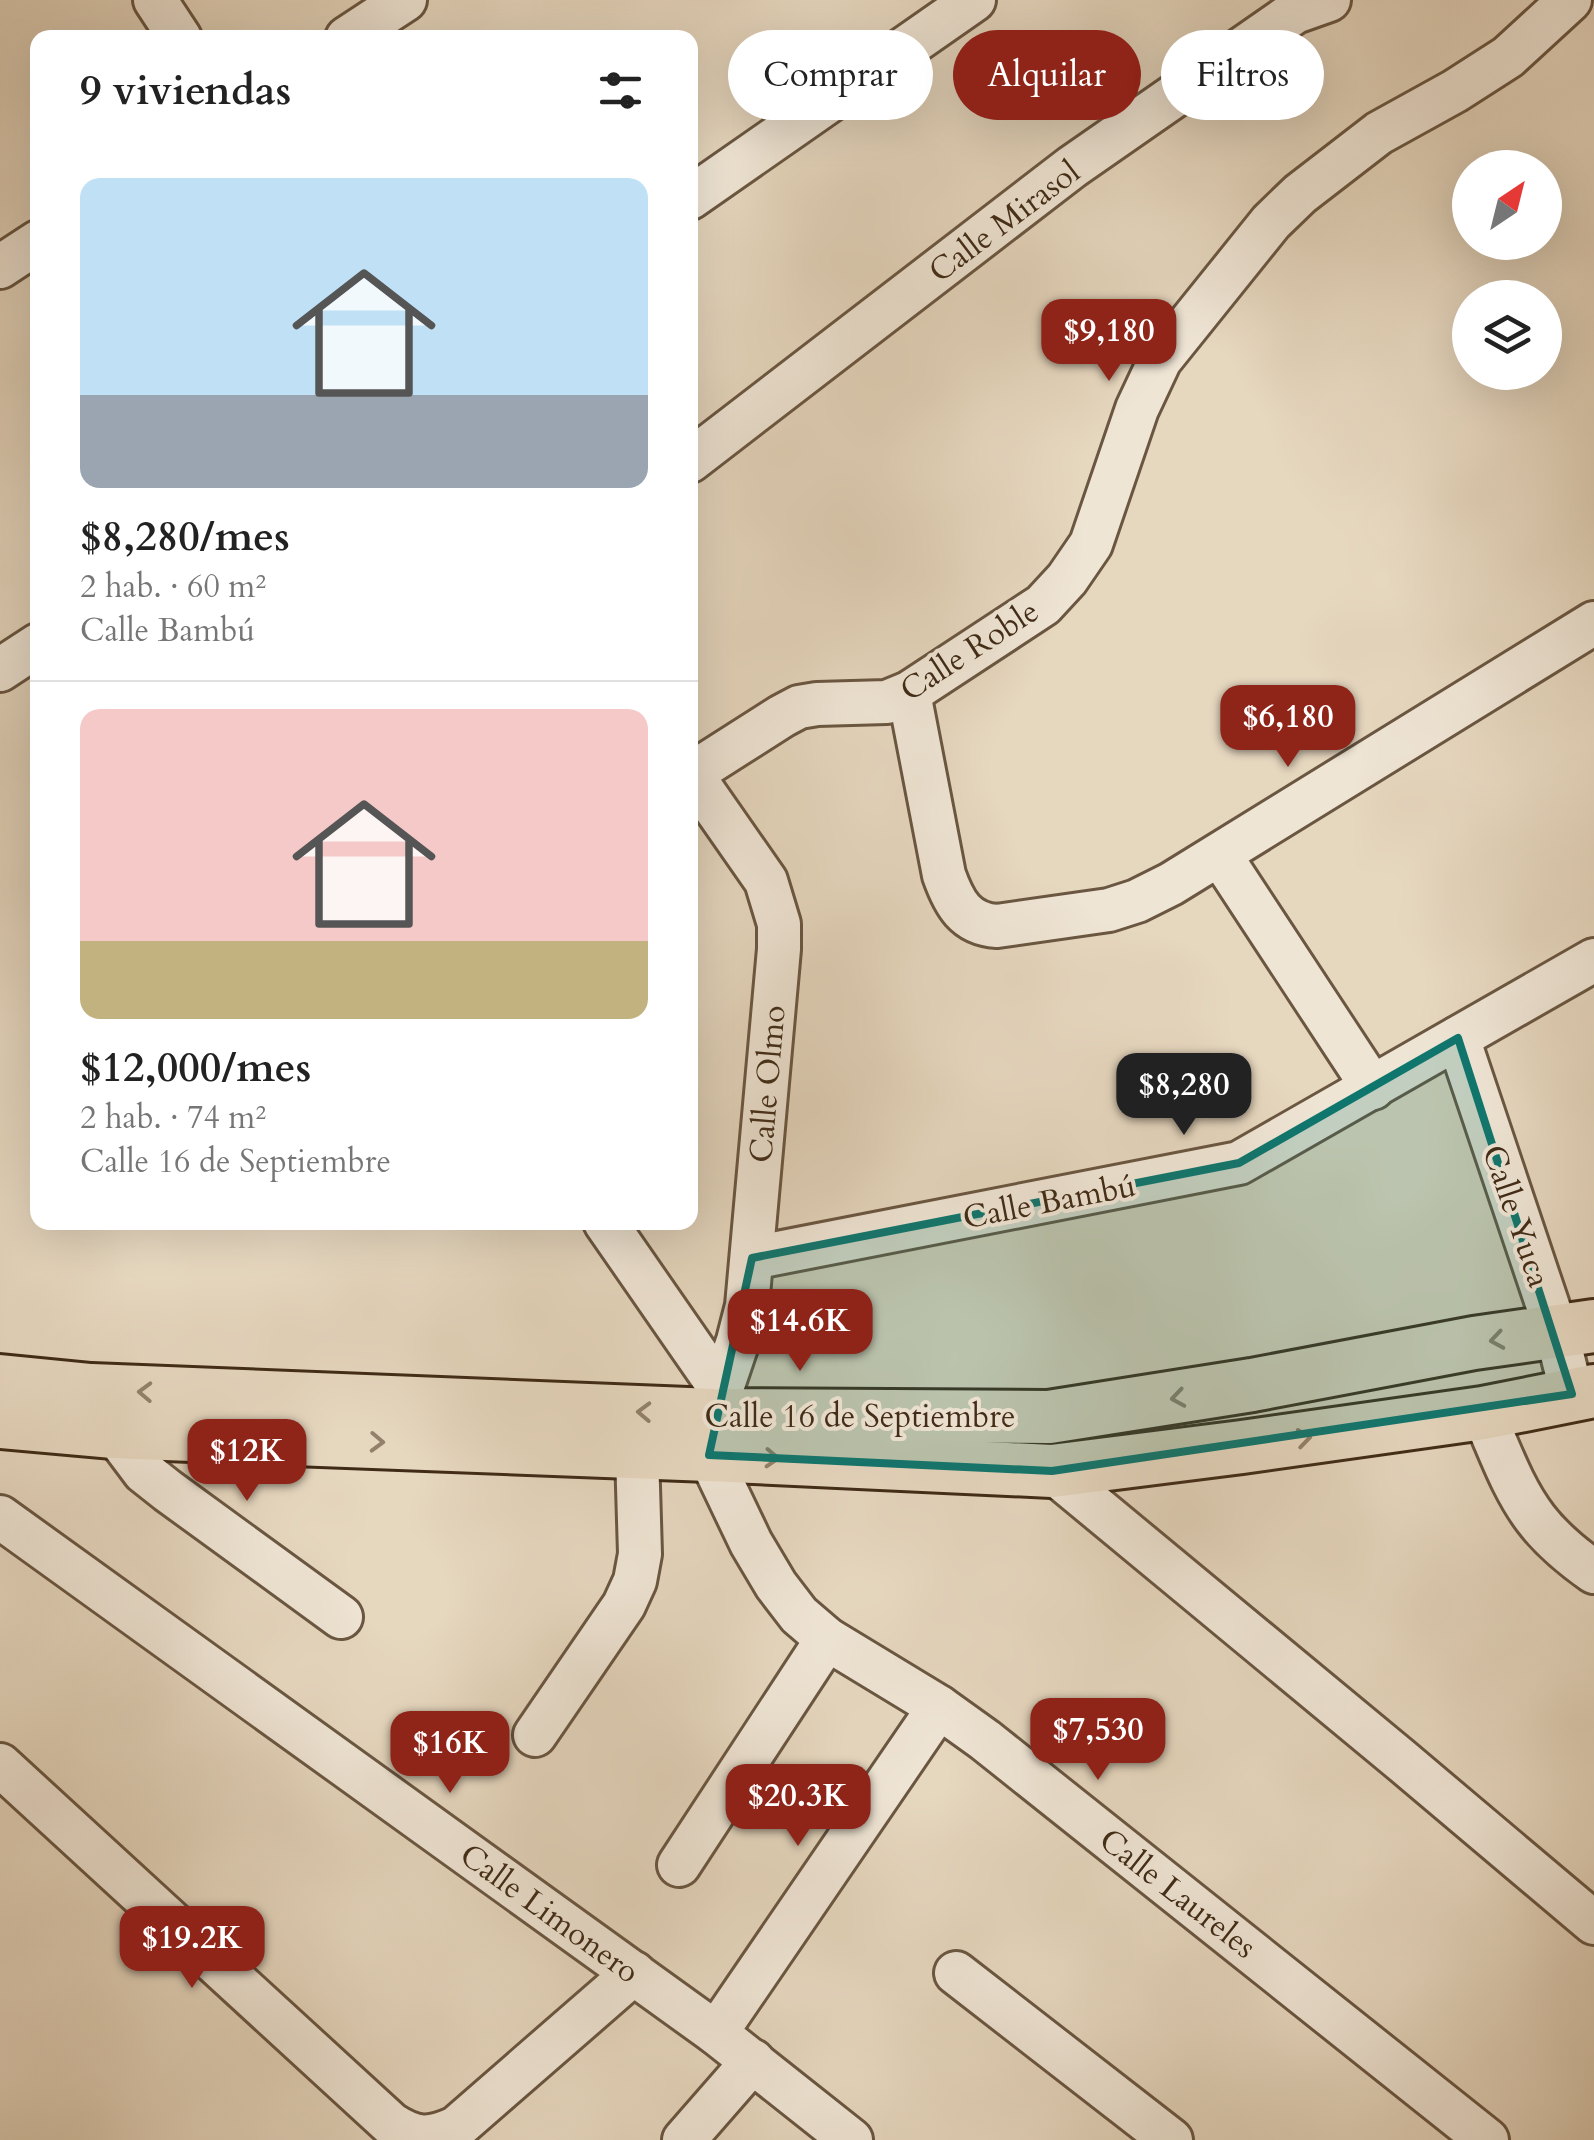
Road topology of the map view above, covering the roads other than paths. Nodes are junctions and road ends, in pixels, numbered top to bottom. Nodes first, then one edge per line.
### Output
1 (155, 0) edge
2 (405, 0) edge
3 (1330, 0) edge
4 (1570, 0) edge
5 (959, 4) edge
6 (175, 30) edge
7 (360, 30) edge
8 (698, 192) edge
9 (30, 247) edge
10 (0, 268) edge
11 (698, 455) edge
12 (1594, 623) edge
13 (30, 650) edge
14 (0, 670) edge
15 (909, 693) junction
16 (698, 768) edge
17 (698, 784) edge
18 (1220, 855) junction
19 (1594, 960) edge
20 (1458, 1038) junction
21 (1373, 1088) junction
22 (609, 1230) edge
23 (752, 1258) junction
24 (1575, 1328) edge
25 (0, 1381) edge
26 (1583, 1393) edge
27 (1483, 1413) junction
28 (714, 1419) junction
29 (0, 1422) edge
30 (114, 1432) junction
31 (637, 1453) junction
32 (1052, 1471) junction
33 (0, 1517) edge
34 (1594, 1572) edge
35 (341, 1616) dead end
36 (827, 1639) junction
37 (939, 1707) junction
38 (534, 1735) dead end
39 (0, 1765) edge
40 (678, 1865) dead end
41 (1594, 1923) edge
42 (634, 1973) junction
43 (956, 1973) dead end
44 (716, 2032) junction
45 (753, 2061) junction
46 (426, 2140) edge
47 (684, 2140) edge
48 (851, 2140) edge
49 (1172, 2140) edge
50 (1487, 2140) edge

1 - 6 street
2 - 7 street
3 - 11 street, Calle Mirasol
4 - 15 street, Calle Roble
5 - 8 street
9 - 10 street
12 - 18 street
13 - 14 street
15 - 16 street, Calle Roble
15 - 18 street
17 - 23 street, Calle Olmo
18 - 21 street
19 - 20 street, Calle Bambú
20 - 21 street, Calle Bambú
20 - 24 street, Calle Yuca
21 - 23 street, Calle Bambú
22 - 28 street, Calle Laureles
23 - 28 street, Calle Olmo
24 - 26 street, Calle Yuca
24 -> 28 main road, Calle 16 de Septiembre
28 -> 25 main road, Calle 16 de Septiembre
26 - 27 main road, Calle 16 de Septiembre
32 -> 27 main road, Calle 16 de Septiembre
27 - 34 street
28 - 31 main road, Calle 16 de Septiembre
28 -> 32 main road, Calle 16 de Septiembre
28 - 36 street, Calle Laureles
29 - 30 main road, Calle 16 de Septiembre
30 -> 31 main road, Calle 16 de Septiembre
30 - 35 street
31 - 38 street
32 - 41 street
33 - 42 street, Calle Limonero
36 - 37 street, Calle Laureles
36 - 40 street
37 - 44 street
37 - 50 street, Calle Laureles
39 - 46 street
42 - 44 street, Calle Limonero
42 - 46 street
43 - 49 street
44 - 45 street, Calle Limonero
45 - 47 street
45 - 48 street, Calle Limonero

